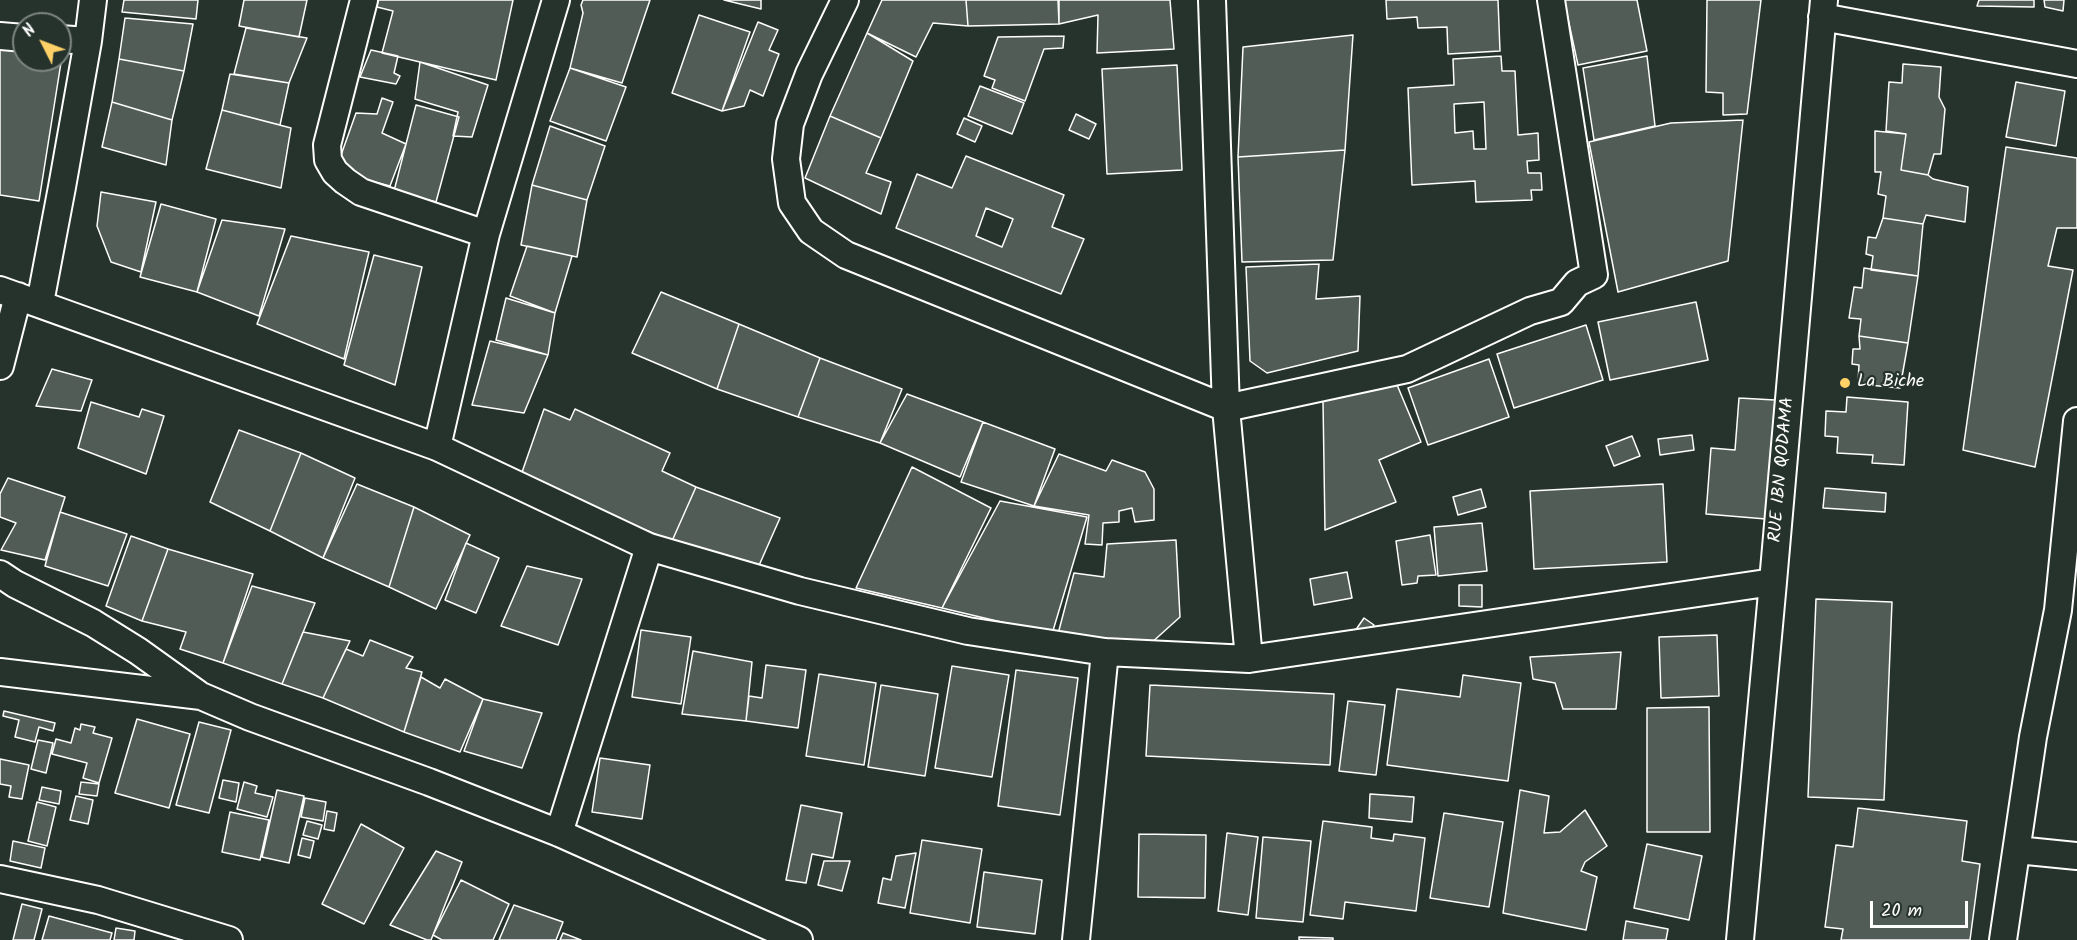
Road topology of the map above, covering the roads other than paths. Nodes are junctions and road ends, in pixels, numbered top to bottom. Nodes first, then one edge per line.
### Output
1 (93, 0) edge
2 (364, 0) edge
3 (555, 0) edge
4 (845, 0) edge
5 (1212, 0) edge
6 (1551, 0) edge
7 (1823, 8) edge
8 (72, 40) edge
9 (88, 41) junction
10 (2077, 64) edge
11 (486, 234) junction
12 (19, 296) edge
13 (0, 366) edge
14 (1226, 408) junction
15 (2077, 421) edge
16 (437, 447) junction
17 (649, 547) junction
18 (0, 574) edge
19 (1773, 582) junction
20 (2067, 611) edge
21 (1105, 652) junction
22 (1249, 659) junction
23 (0, 672) edge
24 (201, 696) junction
25 (559, 833) junction
26 (2017, 850) junction
27 (2077, 856) edge
28 (0, 879) edge
29 (229, 940) edge
30 (799, 940) edge
31 (1076, 940) edge
32 (1740, 940) edge
33 (2003, 940) edge

1 - 9 street
2 - 11 street
3 - 11 street
4 - 14 street
5 - 14 street
6 - 14 street
7 - 10 street
7 - 19 street, RUE IBN QODAMA
8 - 9 street
9 - 12 street
11 - 16 street
12 - 13 street
12 - 16 street
14 - 22 street
15 - 20 street
16 - 17 street
17 - 21 street
17 - 25 street
18 - 24 street
19 - 22 street
19 - 32 street, RUE IBN QODAMA
20 - 26 street
21 - 22 street
21 - 31 street
23 - 24 street
24 - 25 street
25 - 30 street
26 - 27 street
26 - 33 street
28 - 29 street

